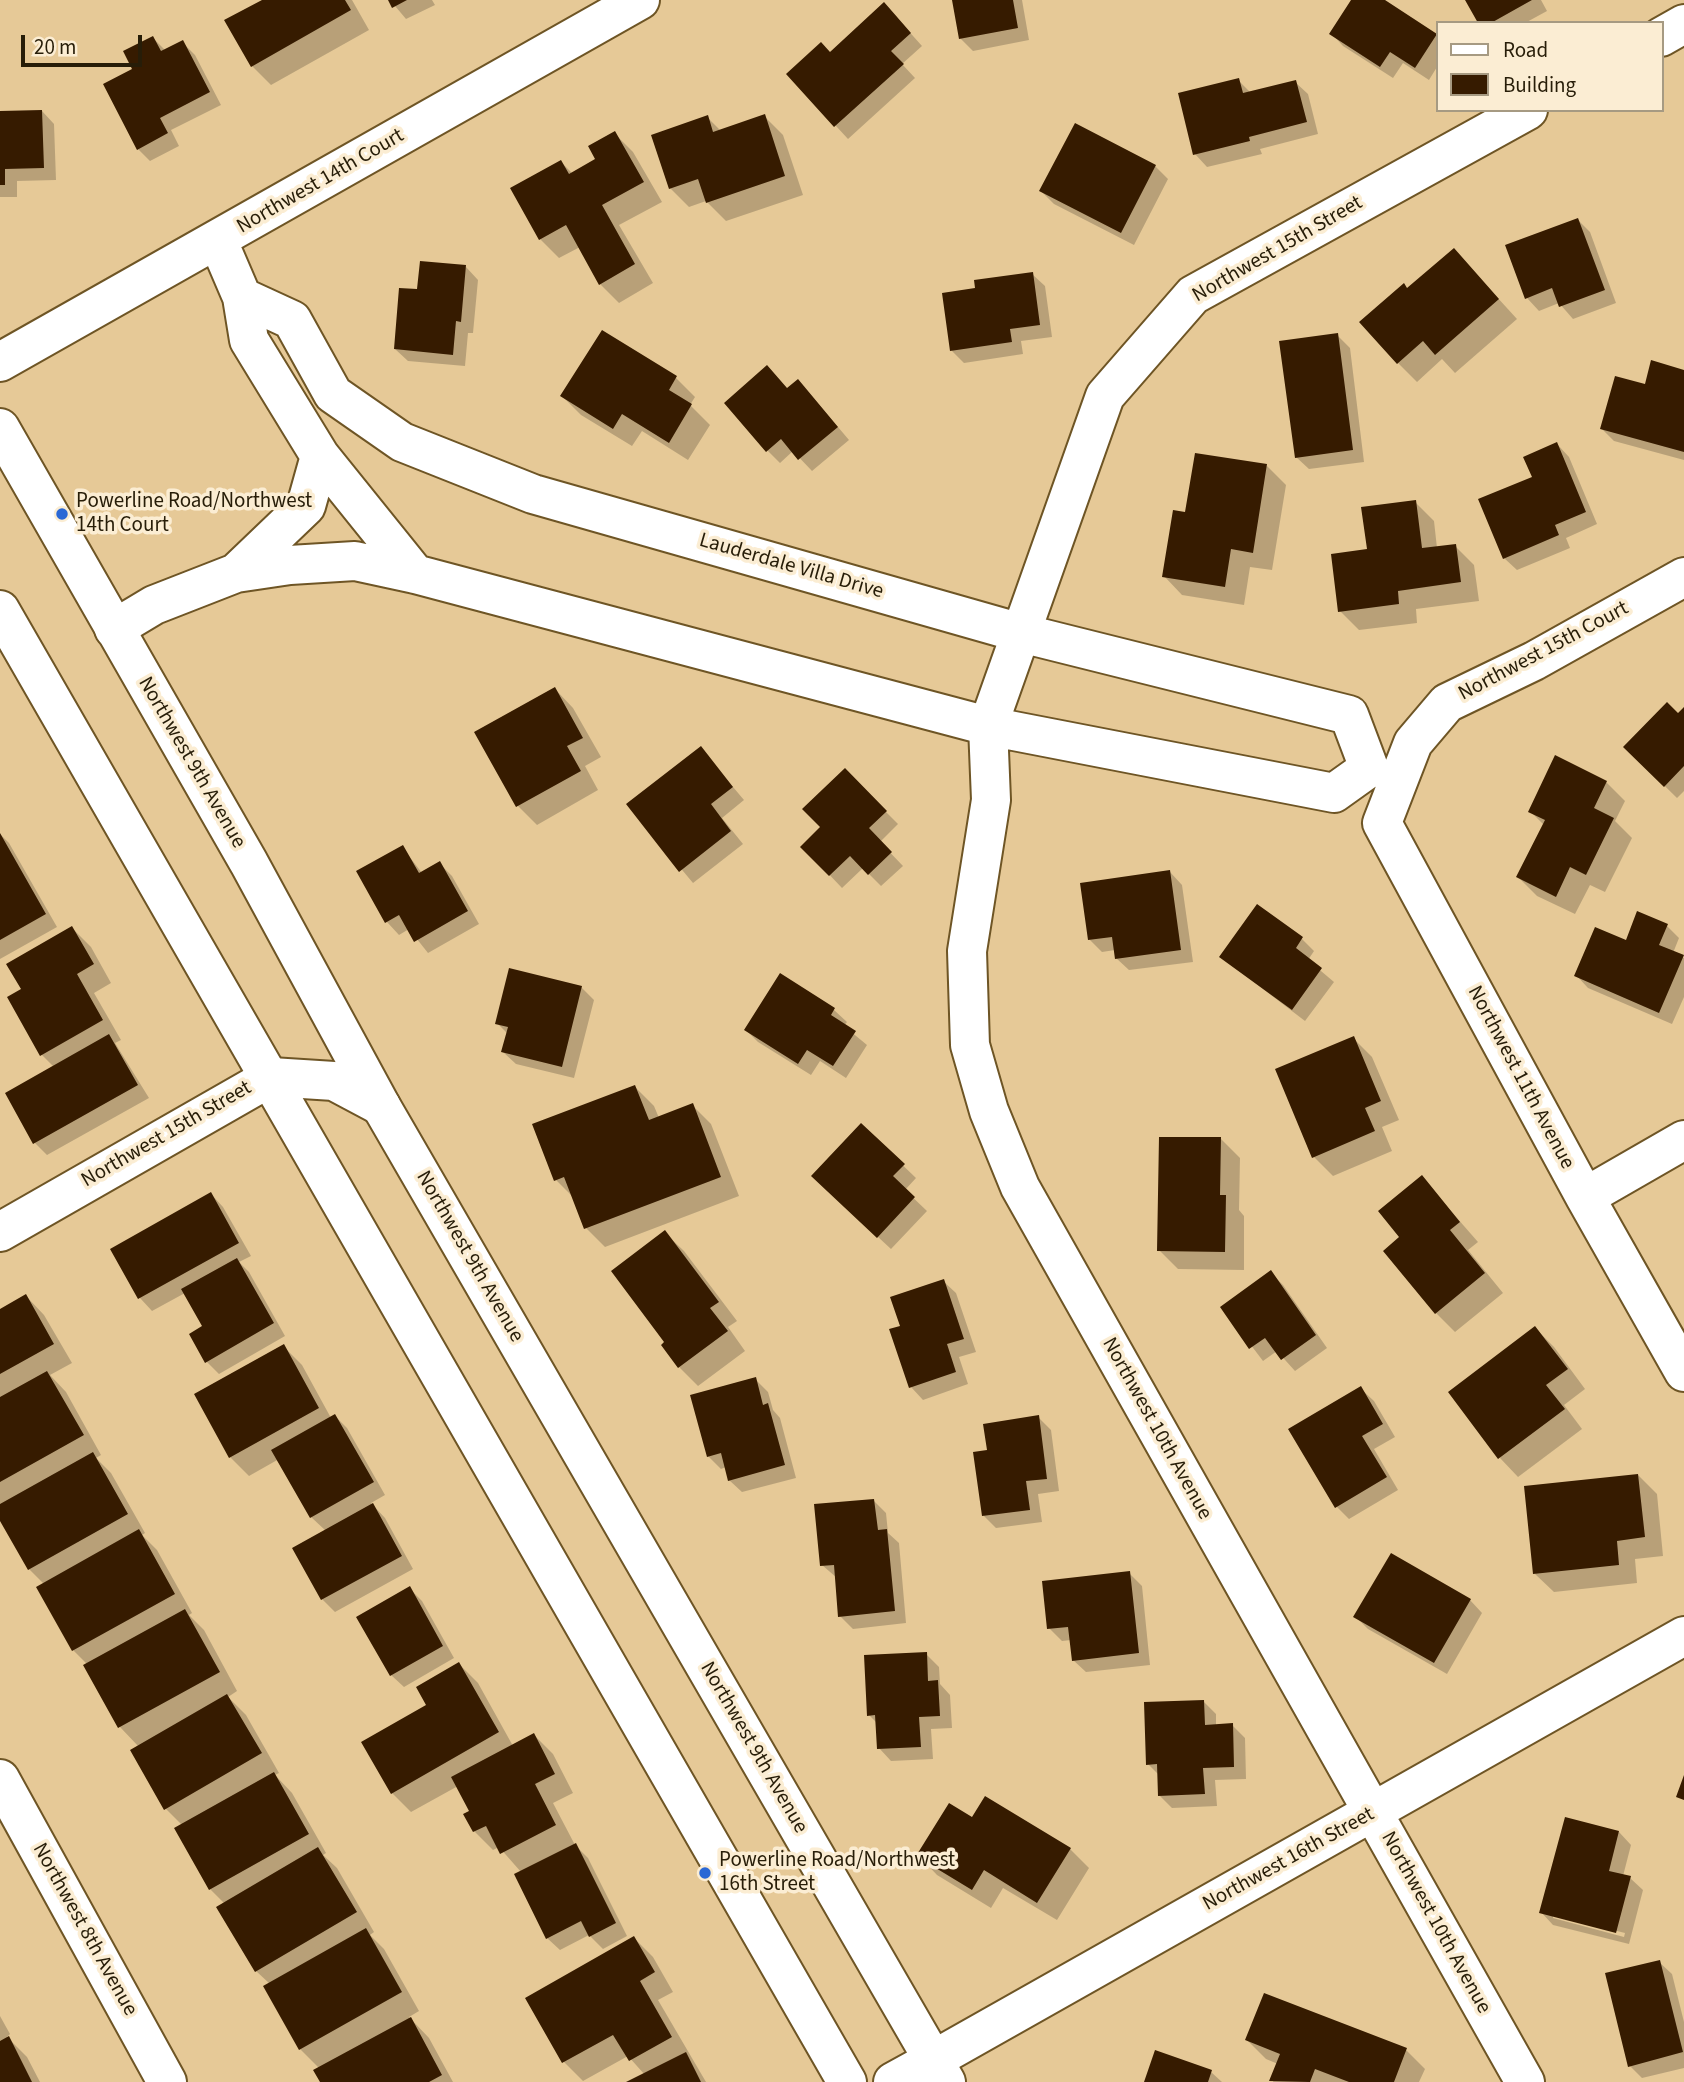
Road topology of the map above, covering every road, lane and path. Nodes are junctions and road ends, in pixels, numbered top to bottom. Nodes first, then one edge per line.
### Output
1 (640, 0) edge
2 (1684, 24) edge
3 (1663, 36) edge
4 (1524, 112) edge
5 (218, 241) junction
6 (242, 297) junction
7 (0, 362) edge
8 (0, 428) edge
9 (320, 456) junction
10 (236, 573) junction
11 (415, 574) junction
12 (1684, 577) edge
13 (0, 610) edge
14 (114, 629) junction
15 (1021, 633) junction
16 (988, 726) junction
17 (1383, 773) junction
18 (271, 1077) junction
19 (381, 1106) junction
20 (1684, 1140) edge
21 (1585, 1197) junction
22 (0, 1231) edge
23 (1684, 1371) edge
24 (1684, 1636) edge
25 (0, 1779) edge
26 (1373, 1812) junction
27 (939, 2071) edge
28 (167, 2082) edge
29 (847, 2082) edge
30 (892, 2082) edge
31 (1525, 2082) edge

1 - 5 street, Northwest 14th Court
2 - 3 street
4 - 15 street, Northwest 15th Street
5 - 6 street
5 - 7 street, Northwest 14th Court
6 - 9 street
6 - 15 street, Lauderdale Villa Drive
8 - 14 street, Northwest 9th Avenue
9 - 10 street
9 - 11 street
10 - 11 street
10 - 14 street
11 - 16 street
12 - 17 street, Northwest 15th Court
13 - 18 street
14 - 19 street, Northwest 9th Avenue
15 - 16 street, Northwest 15th Street
15 - 17 street, Lauderdale Villa Drive
16 - 17 street
16 - 26 street, Northwest 10th Avenue
17 - 21 street, Northwest 11th Avenue
18 - 19 street, Northwest 15th Street
18 - 22 street, Northwest 15th Street
18 - 29 street
19 - 27 street, Northwest 9th Avenue
20 - 21 street
21 - 23 street, Northwest 11th Avenue
24 - 26 street, Northwest 16th Street
25 - 28 street, Northwest 8th Avenue
26 - 27 street, Northwest 16th Street
26 - 31 street, Northwest 10th Avenue
27 - 30 street, Northwest 16th Street

